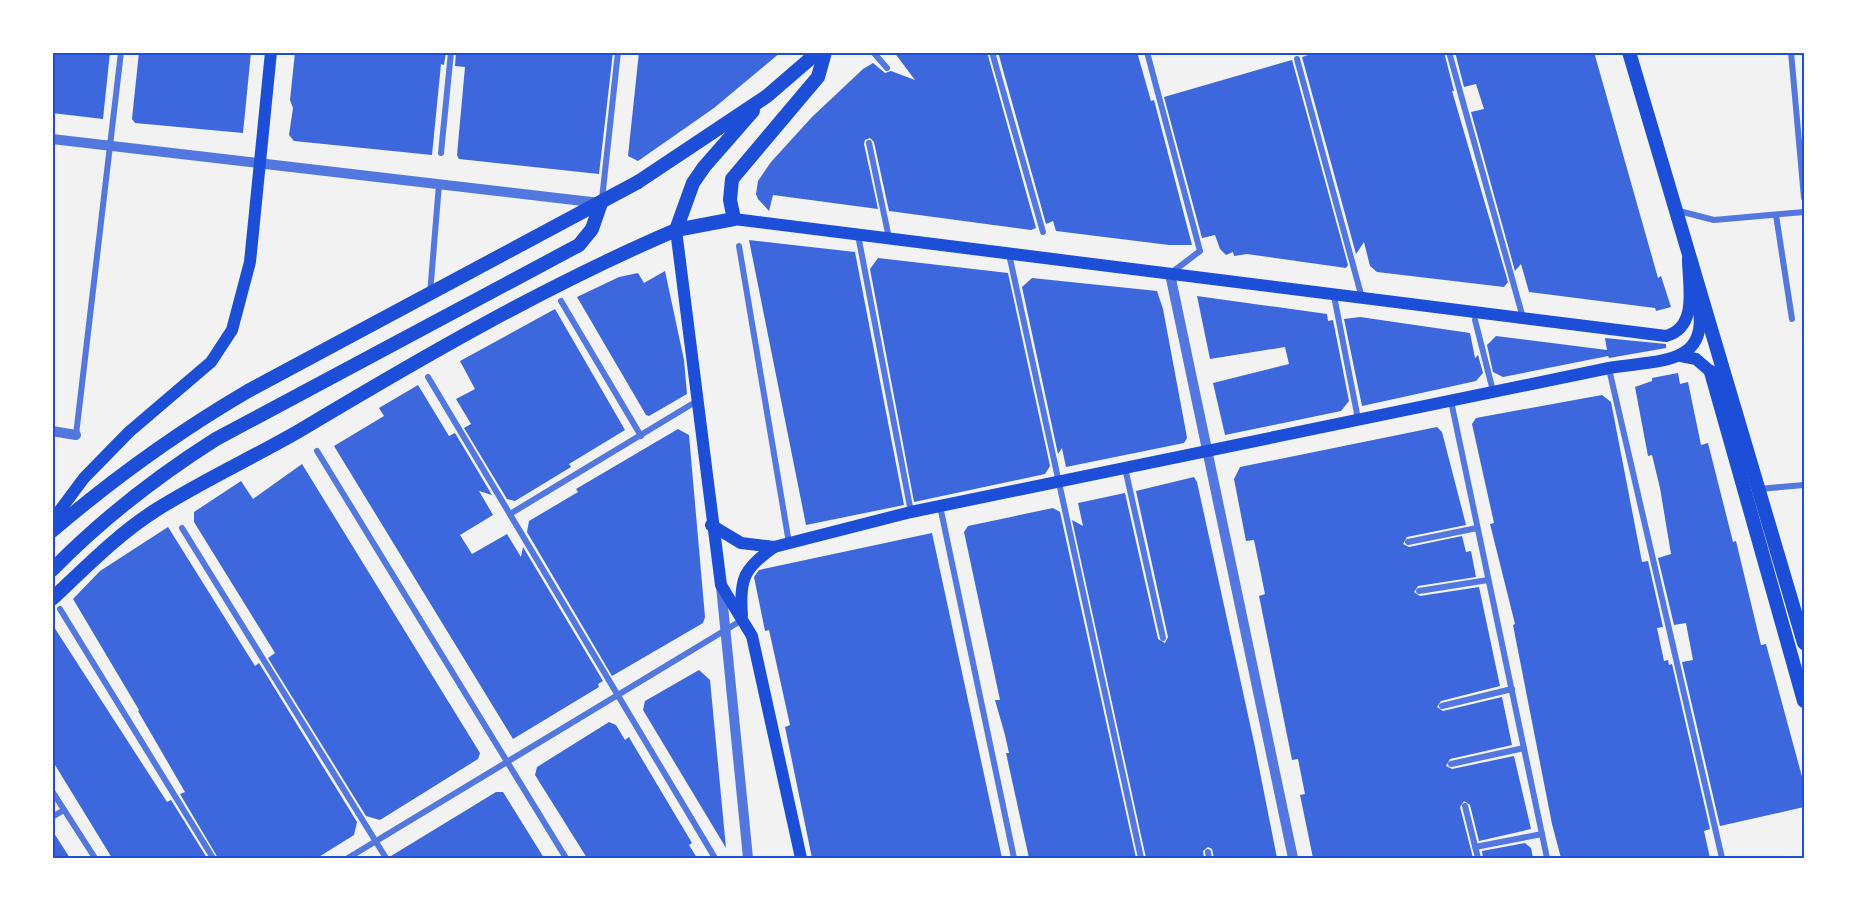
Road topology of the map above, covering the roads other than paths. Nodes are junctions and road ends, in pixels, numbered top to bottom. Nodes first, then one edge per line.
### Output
1 (121, 52) edge
2 (270, 52) edge
3 (451, 52) edge
4 (618, 52) edge
5 (818, 52) edge
6 (825, 52) edge
7 (873, 52) edge
8 (992, 52) edge
9 (1148, 52) edge
10 (1449, 52) edge
11 (1629, 52) edge
12 (1791, 52) edge
13 (1297, 59) dead end
14 (887, 68) dead end
15 (767, 96) junction
16 (52, 139) edge
17 (869, 144) dead end
18 (110, 146) junction
19 (441, 153) dead end
20 (260, 163) junction
21 (439, 184) junction
22 (1804, 198) edge
23 (601, 203) junction
24 (1675, 210) junction
25 (1804, 212) edge
26 (1776, 214) junction
27 (734, 219) junction
28 (676, 231) junction
29 (1043, 232) dead end
30 (857, 234) junction
31 (889, 238) junction
32 (739, 246) dead end
33 (1687, 249) junction
34 (1009, 253) junction
35 (1170, 274) junction
36 (429, 294) junction
37 (1362, 298) junction
38 (561, 301) dead end
39 (1335, 301) dead end
40 (1523, 318) junction
41 (1792, 319) dead end
42 (1475, 320) dead end
43 (1681, 356) junction
44 (1609, 368) junction
45 (1711, 372) joint
46 (428, 377) dead end
47 (1493, 392) junction
48 (697, 401) junction
49 (1451, 401) junction
50 (1358, 420) junction
51 (52, 431) edge
52 (76, 435) joint
53 (641, 436) junction
54 (317, 451) dead end
55 (1209, 451) junction
56 (1125, 468) junction
57 (1059, 482) junction
58 (1804, 484) edge
59 (1759, 489) junction
60 (940, 506) junction
61 (911, 512) junction
62 (510, 514) junction
63 (52, 521) edge
64 (711, 525) junction
65 (182, 528) dead end
66 (1477, 528) junction
67 (52, 531) edge
68 (1408, 542) dead end
69 (789, 544) junction
70 (774, 547) junction
71 (52, 570) edge
72 (1488, 580) junction
73 (721, 585) junction
74 (1419, 591) dead end
75 (56, 604) edge
76 (743, 620) junction
77 (725, 632) junction
78 (1163, 638) dead end
79 (1804, 643) edge
80 (1512, 689) junction
81 (617, 694) junction
82 (1804, 701) edge
83 (1442, 706) dead end
84 (1524, 748) junction
85 (506, 761) junction
86 (1451, 765) dead end
87 (52, 791) edge
88 (1465, 806) dead end
89 (64, 810) junction
90 (52, 817) edge
91 (1542, 834) junction
92 (376, 841) junction
93 (1475, 847) junction
94 (95, 858) edge
95 (213, 858) edge
96 (348, 858) edge
97 (386, 858) edge
98 (566, 858) edge
99 (715, 858) edge
100 (748, 858) edge
101 (801, 858) edge
102 (1014, 858) edge
103 (1140, 858) edge
104 (1293, 858) edge
105 (1478, 858) edge
106 (1547, 858) edge
107 (1722, 858) edge

1 - 18 street
2 - 20 main road
3 - 19 street
4 - 23 street
5 - 15 main road
6 - 27 main road
7 - 14 street
8 - 29 street
9 - 35 street
10 - 40 street
11 - 24 main road
12 - 22 street
13 - 37 street
15 - 23 main road
15 - 28 main road
16 - 18 street
17 - 31 street
18 - 20 street
18 - 52 street
20 - 21 street
20 - 63 main road
21 - 23 street
21 - 36 street
23 - 36 main road
23 - 71 main road
24 - 26 street
24 - 33 main road
25 - 26 street
26 - 41 street
27 - 28 main road
27 - 30 main road
28 - 48 main road
28 - 75 main road
30 - 31 main road
30 - 61 street
31 - 34 main road
32 - 69 street
33 - 40 main road
33 - 43 main road
33 - 59 main road
34 - 35 main road
34 - 57 street
35 - 37 main road
35 - 55 street
36 - 67 main road
37 - 40 main road
38 - 53 street
39 - 50 street
42 - 47 street
43 - 44 main road
43 - 45 main road
44 - 47 main road
44 - 107 street
45 - 82 main road
46 - 62 street
47 - 49 main road
48 - 53 street
48 - 64 main road
49 - 50 main road
49 - 66 street
50 - 55 main road
51 - 52 street
53 - 62 street
54 - 85 street
55 - 56 main road
55 - 104 street
56 - 57 main road
56 - 78 street
57 - 60 main road
57 - 103 street
58 - 59 street
59 - 79 main road
60 - 61 main road
60 - 102 street
61 - 69 main road
62 - 81 street
64 - 70 main road
64 - 73 main road
65 - 92 street
66 - 68 street
66 - 72 street
69 - 70 main road
70 - 76 main road
72 - 74 street
72 - 80 street
73 - 76 main road
73 - 77 street
75 - 95 street
76 - 77 street
76 - 101 main road
77 - 81 street
77 - 100 street
80 - 83 street
80 - 84 street
81 - 85 street
81 - 99 street
84 - 86 street
84 - 91 street
85 - 92 street
85 - 98 street
87 - 89 street
88 - 93 street
89 - 90 street
89 - 94 street
91 - 93 street
91 - 106 street
92 - 96 street
92 - 97 street
93 - 105 street

